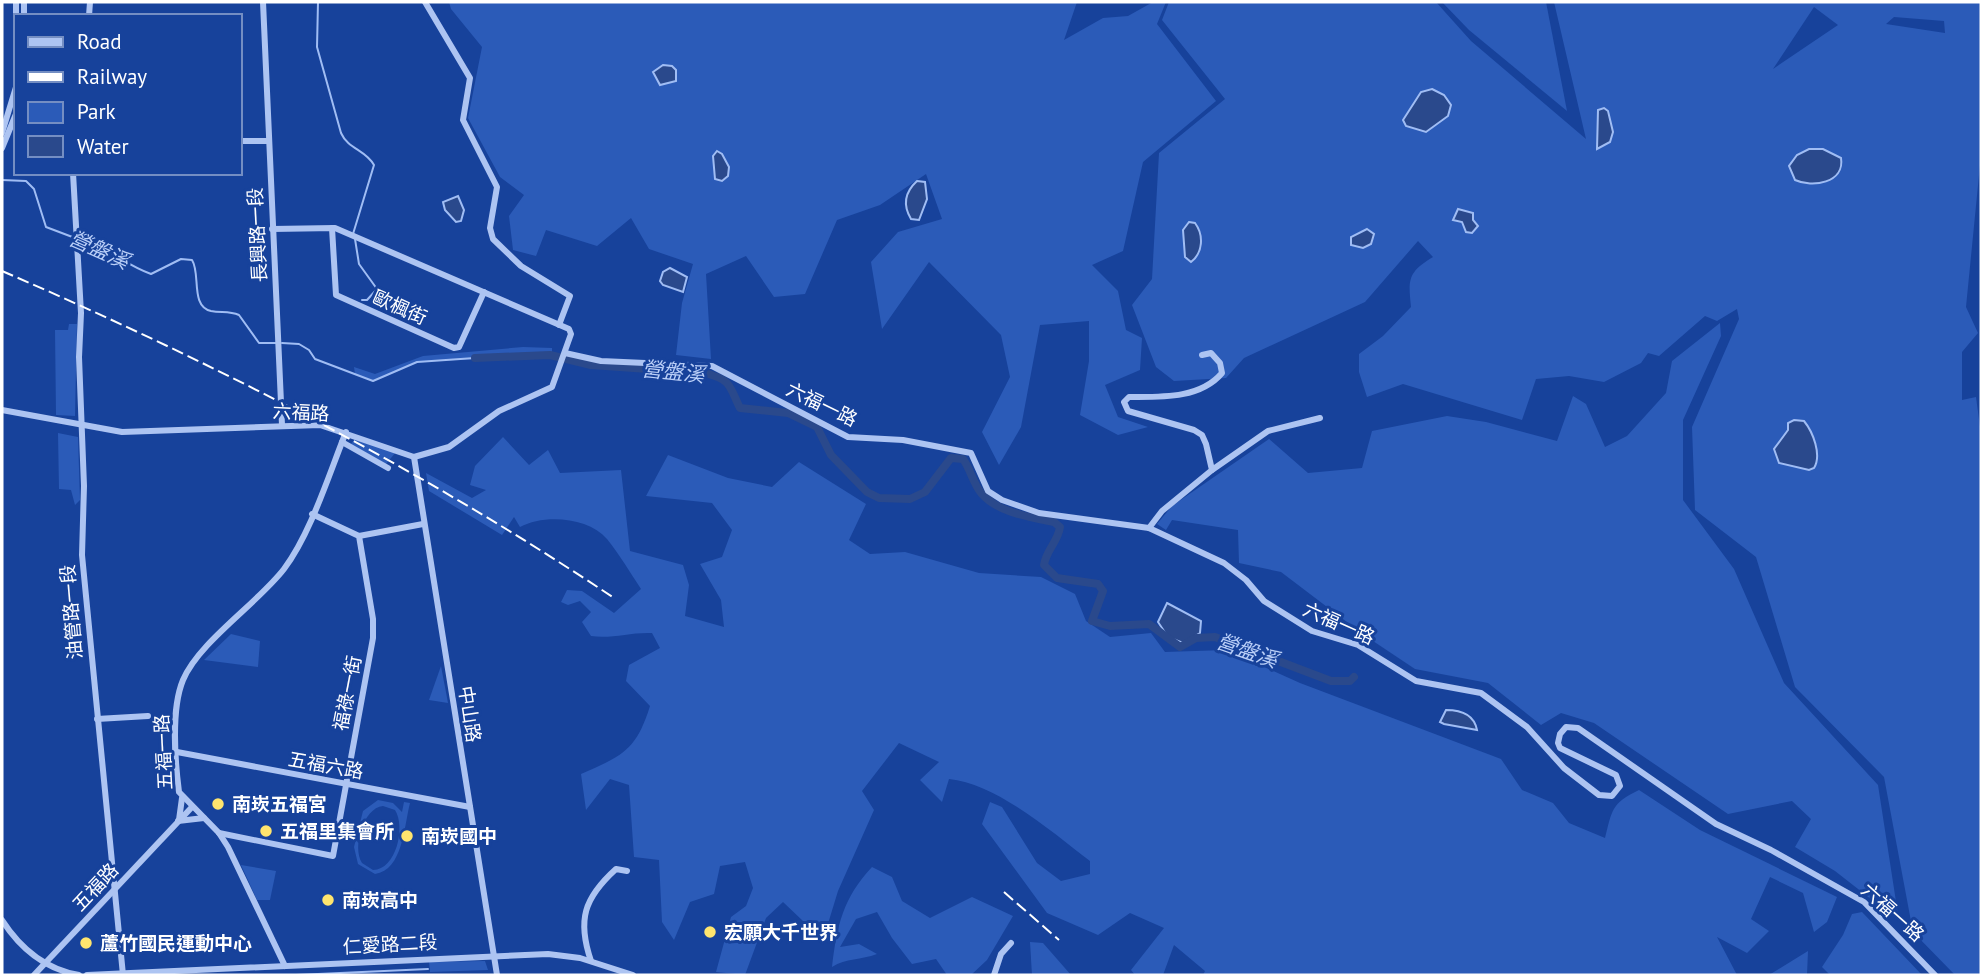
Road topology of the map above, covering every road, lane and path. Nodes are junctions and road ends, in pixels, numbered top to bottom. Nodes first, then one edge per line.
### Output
1 (263, 2) edge
2 (425, 2) edge
3 (14, 94) edge
4 (14, 119) edge
5 (2, 133) edge
6 (242, 141) edge
7 (268, 141) junction
8 (2, 148) edge
9 (73, 175) edge
10 (332, 228) junction
11 (272, 229) junction
12 (484, 292) junction
13 (558, 326) junction
14 (565, 354) junction
15 (1202, 355) dead end
16 (2, 410) edge
17 (1320, 418) dead end
18 (81, 425) junction
19 (282, 425) junction
20 (346, 432) junction
21 (342, 442) junction
22 (414, 457) junction
23 (388, 468) dead end
24 (1212, 470) junction
25 (312, 514) junction
26 (423, 524) junction
27 (1149, 528) junction
28 (359, 536) junction
29 (148, 716) dead end
30 (97, 719) junction
31 (177, 752) junction
32 (345, 785) junction
33 (182, 798) junction
34 (192, 807) junction
35 (470, 807) junction
36 (204, 818) junction
37 (179, 821) junction
38 (219, 833) junction
39 (627, 871) dead end
40 (116, 888) junction
41 (2, 920) edge
42 (2, 930) edge
43 (12, 935) junction
44 (1011, 943) dead end
45 (496, 955) junction
46 (591, 961) junction
47 (44, 964) junction
48 (285, 966) junction
49 (247, 972) edge
50 (497, 972) edge
51 (123, 974) edge
52 (190, 974) edge
53 (34, 975) edge
54 (79, 975) edge
55 (87, 975) edge
56 (633, 975) edge
57 (994, 975) edge
58 (1936, 975) edge

1 - 7 street, 長興路一段
2 - 13 street
3 - 5 street
4 - 8 street
6 - 7 street
7 - 11 street, 長興路一段
9 - 18 street, 油管路一段
10 - 11 street
10 - 12 street
10 - 12 street, 歐楓街
11 - 19 street, 長興路一段
12 - 13 street
13 - 14 street
14 - 22 street
14 - 27 street, 六福一路
15 - 24 street
16 - 18 street, 六福路
17 - 24 street
18 - 19 street, 六福路
18 - 30 street, 油管路一段
19 - 20 street, 六福路
20 - 21 street, 五福一路
20 - 22 street, 六福路
21 - 23 street
21 - 25 street, 五福一路
22 - 26 street, 中山路
24 - 27 street
25 - 28 street
25 - 31 street, 五福一路
26 - 28 street
26 - 35 street, 中山路
27 - 58 street, 六福一路
28 - 32 street, 福祿一街
29 - 30 street
30 - 40 street, 油管路一段
31 - 32 street, 五福六路
31 - 33 street, 五福一路
32 - 35 street, 五福六路
32 - 38 street, 福祿一街
33 - 34 street, 五福一路
33 - 37 street
34 - 36 street, 五福一路
34 - 37 street, 五福路
35 - 45 street, 中山路
36 - 37 street
36 - 38 street, 五福一路
37 - 40 street, 五福路
38 - 48 street, 五福一路
39 - 46 street
40 - 47 street, 五福路
40 - 51 street, 油管路一段
41 - 43 street
42 - 43 street
43 - 47 street
44 - 57 street
45 - 46 street, 仁愛路二段
45 - 48 street, 仁愛路二段
45 - 50 street, 中山路
46 - 56 street, 仁愛路二段
47 - 53 street, 五福路
47 - 54 street
48 - 49 street, 仁愛路二段
49 - 52 street, 仁愛路二段
51 - 52 street, 仁愛路二段
51 - 55 street, 仁愛路二段

